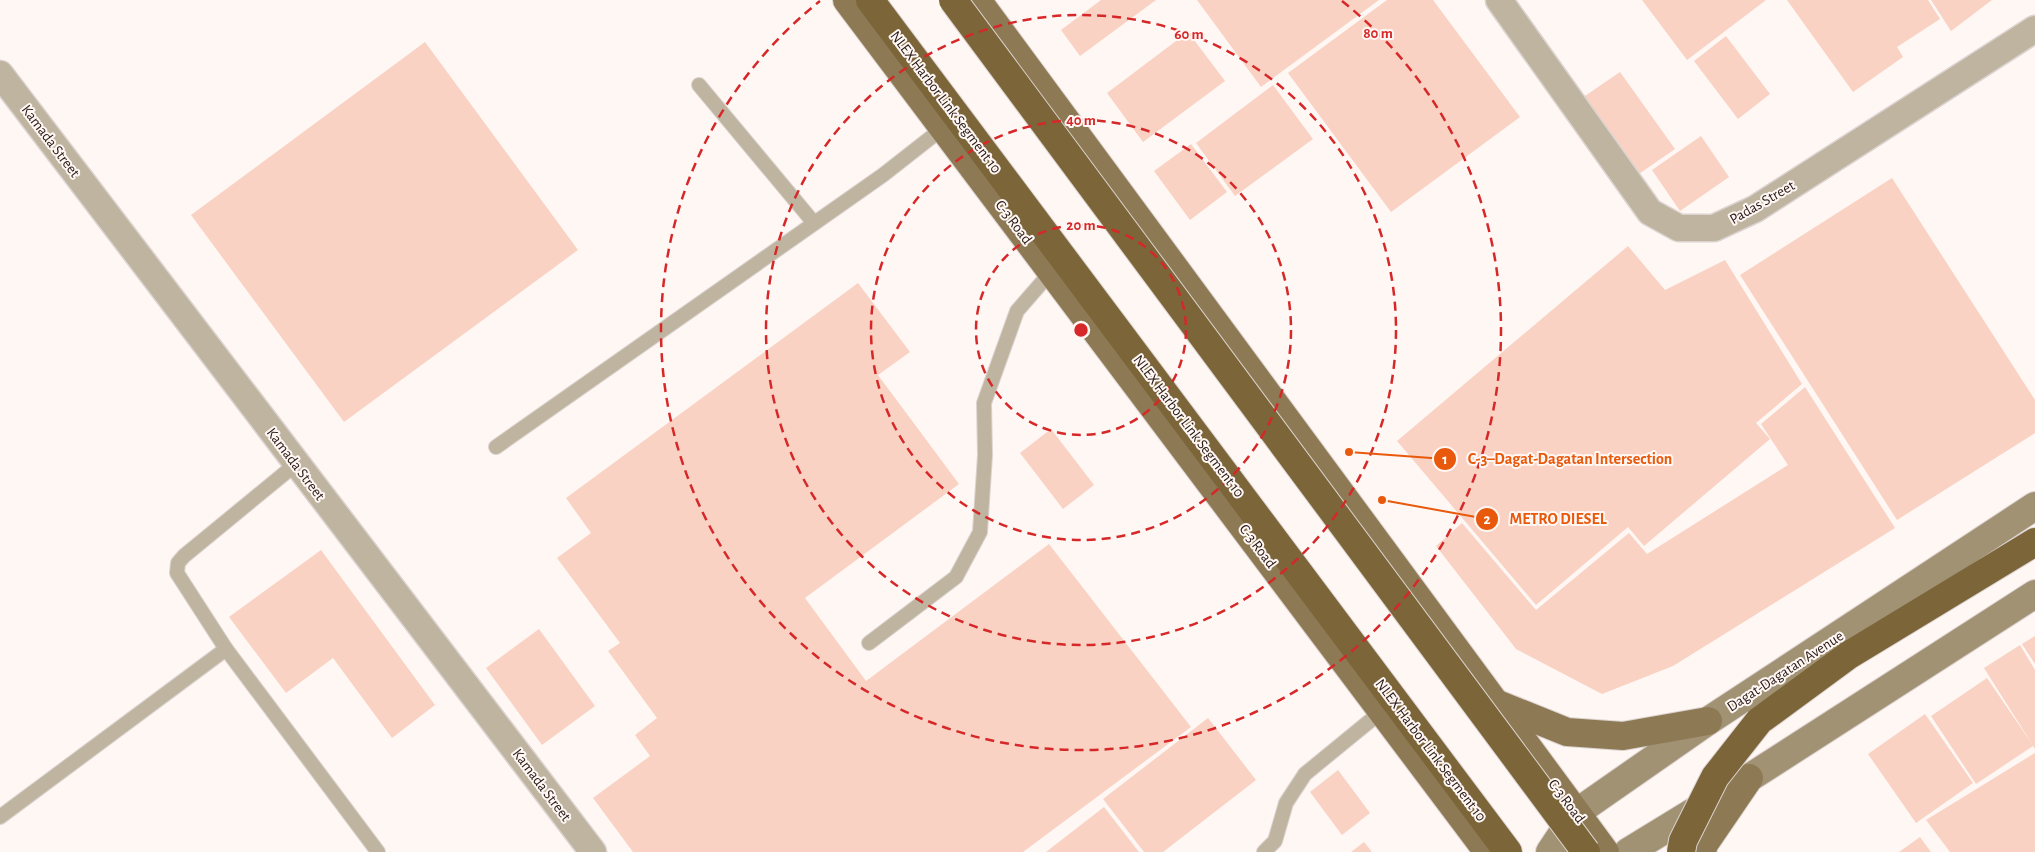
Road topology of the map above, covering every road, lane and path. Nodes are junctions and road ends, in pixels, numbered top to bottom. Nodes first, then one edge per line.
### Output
1 (847, 0) edge
2 (870, 0) edge
3 (953, 0) edge
4 (977, 0) edge
5 (1499, 0) edge
6 (2035, 29) edge
7 (0, 74) edge
8 (699, 85) dead end
9 (943, 128) junction
10 (814, 223) junction
11 (1051, 272) junction
12 (496, 447) dead end
13 (296, 464) junction
14 (2035, 506) edge
15 (2035, 542) edge
16 (2035, 594) edge
17 (869, 643) dead end
18 (226, 649) junction
19 (1495, 703) junction
20 (1382, 710) junction
21 (1708, 721) junction
22 (1749, 778) junction
23 (1576, 813) junction
24 (0, 818) edge
25 (378, 852) edge
26 (593, 852) edge
27 (1264, 852) edge
28 (1488, 852) edge
29 (1508, 852) edge
30 (1550, 852) edge
31 (1586, 852) edge
32 (1605, 852) edge
33 (1628, 852) edge
34 (1681, 852) edge
35 (1702, 852) edge

1 - 9 main road, C-3 Road
2 - 29 highway, NLEX Harbor Link Segment 10
3 - 31 highway, bridge
4 - 19 main road, C-3 Road
5 - 6 street, Padas Street
7 - 13 street, Kamada Street
8 - 10 lane
9 - 10 lane
9 - 11 main road, C-3 Road
10 - 12 lane
11 - 17 lane
11 - 20 main road, C-3 Road
13 - 18 lane
13 - 26 street, Kamada Street
14 - 21 main road, Dagat-Dagatan Avenue
15 - 34 highway, bridge
16 - 22 main road
18 - 24 lane
18 - 25 lane
19 - 21 main road
19 - 23 main road, C-3 Road
20 - 27 lane
20 - 28 main road, C-3 Road
21 - 23 main road, Dagat-Dagatan Avenue
22 - 33 main road
22 - 35 main road
23 - 30 main road, Dagat-Dagatan Avenue
23 - 32 main road, C-3 Road

